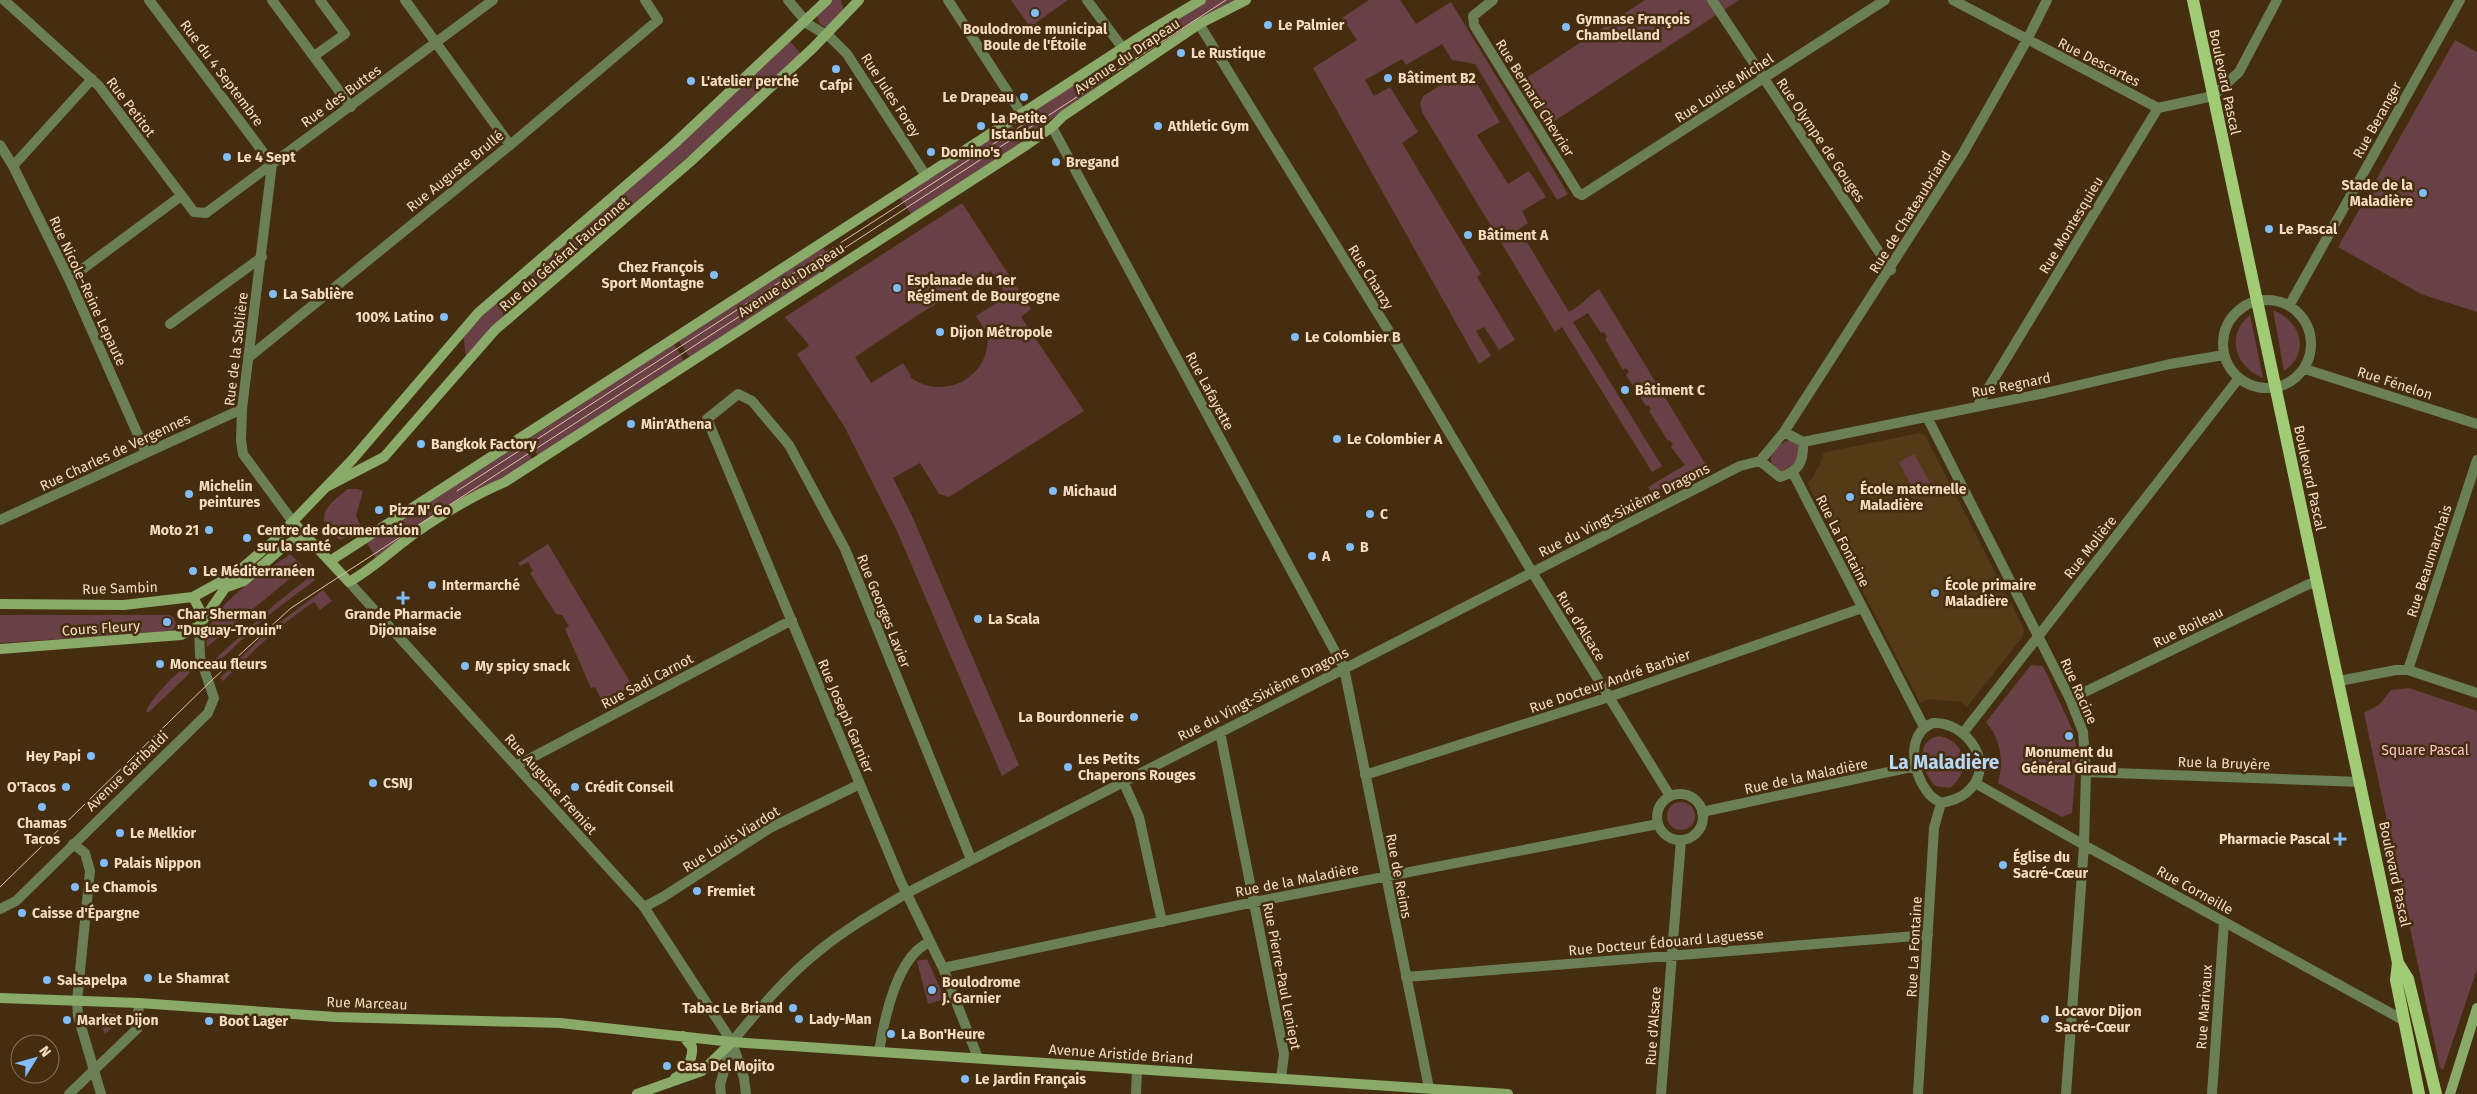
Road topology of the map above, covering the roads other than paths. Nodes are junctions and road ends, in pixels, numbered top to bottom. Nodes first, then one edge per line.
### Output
1 (4, 0) edge
2 (149, 0) edge
3 (272, 0) edge
4 (320, 0) edge
5 (404, 0) edge
6 (492, 0) edge
7 (645, 0) edge
8 (788, 0) edge
9 (827, 0) edge
10 (859, 0) edge
11 (948, 0) edge
12 (1087, 0) edge
13 (1201, 0) edge
14 (1246, 0) edge
15 (1493, 0) edge
16 (1712, 0) edge
17 (1885, 0) edge
18 (1953, 0) edge
19 (2047, 0) edge
20 (2193, 0) edge
21 (2277, 0) edge
22 (2460, 0) edge
23 (805, 21) junction
24 (1199, 24) junction
25 (826, 35) junction
26 (2027, 40) junction
27 (436, 44) junction
28 (1123, 48) junction
29 (314, 56) junction
30 (1136, 66) junction
31 (1764, 78) junction
32 (92, 80) junction
33 (2213, 96) junction
34 (351, 107) junction
35 (2158, 108) junction
36 (1022, 114) junction
37 (1052, 126) junction
38 (0, 145) edge
39 (510, 145) junction
40 (272, 164) junction
41 (13, 166) junction
42 (926, 176) junction
43 (1578, 193) joint
44 (181, 196) junction
45 (206, 213) joint
46 (262, 257) junction
47 (1891, 270) junction
48 (69, 279) junction
49 (2258, 301) junction
50 (2289, 306) junction
51 (170, 324) dead end
52 (2224, 355) junction
53 (249, 357) junction
54 (2305, 369) junction
55 (2239, 378) junction
56 (2275, 388) junction
57 (738, 394) joint
58 (1978, 405) junction
59 (242, 410) junction
60 (1927, 417) junction
61 (2477, 424) edge
62 (1784, 432) junction
63 (1803, 442) junction
64 (146, 453) junction
65 (2477, 460) edge
66 (1760, 461) junction
67 (1793, 473) junction
68 (321, 490) junction
69 (0, 520) edge
70 (293, 522) junction
71 (304, 534) junction
72 (330, 561) junction
73 (1532, 572) junction
74 (234, 574) junction
75 (349, 582) junction
76 (2318, 583) junction
77 (227, 587) junction
78 (192, 596) junction
79 (0, 604) edge
80 (1862, 608) junction
81 (792, 620) junction
82 (201, 622) junction
83 (2038, 636) junction
84 (0, 649) edge
85 (1344, 668) junction
86 (2408, 670) junction
87 (2339, 681) junction
88 (2477, 693) edge
89 (1609, 697) junction
90 (2070, 699) junction
91 (1924, 727) junction
92 (1220, 732) junction
93 (1963, 733) junction
94 (516, 766) junction
95 (1916, 766) junction
96 (2086, 772) junction
97 (1365, 775) junction
98 (1123, 781) junction
99 (2361, 782) junction
100 (1975, 783) junction
101 (860, 784) junction
102 (1670, 796) junction
103 (1941, 803) junction
104 (1702, 812) junction
105 (1658, 824) junction
106 (1681, 840) junction
107 (73, 844) junction
108 (2084, 845) junction
109 (971, 859) junction
110 (1385, 877) junction
111 (907, 893) junction
112 (1254, 902) junction
113 (644, 907) junction
114 (0, 909) edge
115 (1162, 922) junction
116 (2224, 922) junction
117 (1928, 935) junction
118 (930, 942) junction
119 (1672, 954) junction
120 (2398, 962) junction
121 (943, 968) junction
122 (1406, 977) junction
123 (0, 998) edge
124 (77, 1001) junction
125 (139, 1003) junction
126 (2477, 1008) edge
127 (2404, 1020) junction
128 (683, 1036) junction
129 (732, 1042) junction
130 (879, 1052) junction
131 (978, 1058) junction
132 (1137, 1069) junction
133 (94, 1071) junction
134 (1281, 1079) junction
135 (667, 1082) junction
136 (1429, 1088) junction
137 (1492, 1093) edge
138 (69, 1094) edge
139 (102, 1094) edge
140 (637, 1094) edge
141 (721, 1094) edge
142 (746, 1094) edge
143 (1136, 1094) edge
144 (1508, 1094) edge
145 (1662, 1094) edge
146 (1918, 1094) edge
147 (2066, 1094) edge
148 (2212, 1094) edge
149 (2419, 1094) edge
150 (2436, 1094) edge
151 (2450, 1094) edge

1 - 32 street, Rue Petitot
2 - 40 street, Rue du 4 Septembre
3 - 29 street
4 - 29 street
5 - 27 street
6 - 27 street, Rue des Buttes
7 - 39 street, Rue Auguste Brullé
8 - 23 street
9 - 23 main road, Rue du Général Fauconnet
10 - 25 main road, Rue du Général Fauconnet
11 - 36 street
12 - 28 street
13 - 28 main road, Avenue du Drapeau
14 - 24 main road, Avenue du Drapeau
15 - 43 street, Rue Bernard Chevrier
16 - 31 street, Rue Olympe de Gouges
17 - 31 street, Rue Louise Michel
18 - 26 street, Rue Descartes
19 - 26 street, Rue de Chateaubriand
20 - 33 main road, Boulevard Pascal
21 - 33 street
22 - 50 street, Rue Beranger
23 - 25 street
23 - 68 main road, Rue du Général Fauconnet
24 - 30 main road, Avenue du Drapeau
24 - 73 street, Rue Chanzy
25 - 42 street, Rue Jules Forey
25 - 68 main road, Rue du Général Fauconnet
26 - 35 street, Rue Descartes
26 - 47 street, Rue de Chateaubriand
27 - 34 street, Rue des Buttes
27 - 39 street
28 - 30 street
28 - 36 main road, Avenue du Drapeau
29 - 34 street
30 - 37 main road, Avenue du Drapeau
31 - 43 street, Rue Louise Michel
31 - 47 street, Rue Olympe de Gouges
32 - 41 street
32 - 44 street, Rue Petitot
33 - 35 street
33 - 49 main road, Boulevard Pascal
34 - 40 street, Rue des Buttes
35 - 58 street, Rue Montesquieu
36 - 42 main road, Avenue du Drapeau
37 - 75 main road, Avenue du Drapeau
37 - 85 street, Rue Lafayette
38 - 41 street, Rue Nicole-Reine Lepaute
39 - 53 street, Rue Auguste Brullé
40 - 45 street, Rue des Buttes
40 - 46 street, Rue de la Sablière
41 - 48 street, Rue Nicole-Reine Lepaute
42 - 72 main road, Avenue du Drapeau
44 - 45 street, Rue Petitot
44 - 48 street
46 - 51 street
46 - 53 street, Rue de la Sablière
47 - 62 street, Rue de Chateaubriand
48 - 64 street, Rue Nicole-Reine Lepaute
49 - 50 street
49 - 52 street
49 - 56 main road, Boulevard Pascal
50 - 54 street
52 - 55 street
52 - 58 street, Rue Regnard
53 - 59 street, Rue de la Sablière
54 - 56 street
54 - 61 street, Rue Fénelon
55 - 56 street
55 - 83 street, Rue Molière
56 - 76 main road, Boulevard Pascal
57 - 81 street, Rue Joseph Garnier
57 - 109 street, Rue Georges Lavier
58 - 60 street, Rue Regnard
59 - 64 street, Rue Charles de Vergennes
59 - 70 street, Rue de la Sablière
60 - 63 street, Rue Regnard
60 - 83 street, Rue Racine
62 - 63 street
62 - 66 street, Rue de Chateaubriand
63 - 67 street
64 - 69 street, Rue Charles de Vergennes
65 - 86 street, Rue Beaumarchais
66 - 67 street
66 - 73 street, Rue du Vingt-Sixième Dragons
67 - 80 street, Rue La Fontaine
68 - 70 main road, Rue du Général Fauconnet
70 - 71 main road, Rue Auguste Fremiet
70 - 74 main road, Rue du Général Fauconnet
71 - 72 main road, Rue Auguste Fremiet
71 - 77 main road
72 - 75 main road, Rue Auguste Fremiet
73 - 85 street, Rue du Vingt-Sixième Dragons
73 - 89 street, Rue d'Alsace
74 - 77 main road
74 - 78 main road, Rue Sambin
75 - 94 street, Rue Auguste Fremiet
76 - 87 main road, Boulevard Pascal
76 - 90 street, Rue Boileau
77 - 82 main road
78 - 79 main road, Rue Sambin
78 - 82 main road
80 - 89 street, Rue Docteur André Barbier
80 - 91 street, Rue La Fontaine
81 - 94 street, Rue Sadi Carnot
81 - 101 street, Rue Joseph Garnier
82 - 84 main road, Cours Fleury
82 - 107 street, Avenue Garibaldi
83 - 90 street, Rue Racine
83 - 93 street, Rue Molière
85 - 92 street, Rue du Vingt-Sixième Dragons
85 - 97 street, Rue de Reims
86 - 87 street
86 - 88 street
87 - 99 main road, Boulevard Pascal
89 - 97 street, Rue Docteur André Barbier
89 - 102 street, Rue d'Alsace
90 - 96 street, Rue Racine
91 - 93 street
91 - 95 street
92 - 98 street, Rue du Vingt-Sixième Dragons
92 - 112 street, Rue Pierre-Paul Leniept
93 - 100 street
94 - 113 street, Rue Auguste Fremiet
95 - 103 street
95 - 104 street, Rue de la Maladière
96 - 99 street, Rue la Bruyère
96 - 108 street, Rue Racine
97 - 110 street, Rue de Reims
98 - 109 street, Rue du Vingt-Sixième Dragons
98 - 115 street
99 - 120 main road, Boulevard Pascal
100 - 103 street
100 - 108 street, Rue Corneille
101 - 111 street, Rue Joseph Garnier
101 - 113 street, Rue Louis Viardot
102 - 104 street
102 - 105 street
103 - 117 street, Rue La Fontaine
104 - 106 street
105 - 106 street
105 - 110 street, Rue de la Maladière
106 - 119 street, Rue d'Alsace
107 - 114 street, Avenue Garibaldi
107 - 124 street
108 - 116 street, Rue Corneille
108 - 147 street, Rue Racine
109 - 111 street, Rue du Vingt-Sixième Dragons
110 - 112 street, Rue de la Maladière
110 - 122 street, Rue de Reims
111 - 118 street, Rue Joseph Garnier
111 - 129 street, Rue du Vingt-Sixième Dragons
112 - 115 street, Rue de la Maladière
112 - 134 street, Rue Pierre-Paul Leniept
113 - 129 street, Rue Auguste Fremiet
115 - 121 street, Rue de la Maladière
116 - 127 street, Rue Corneille
116 - 148 street, Rue Marivaux
117 - 119 street, Rue Docteur Édouard Laguesse
117 - 146 street, Rue La Fontaine
118 - 121 street, Rue Joseph Garnier
118 - 130 street
119 - 122 street, Rue Docteur Édouard Laguesse
119 - 145 street, Rue d'Alsace
120 - 127 main road, Boulevard Pascal
120 - 150 main road, Boulevard Pascal
121 - 131 street, Rue Joseph Garnier
122 - 136 street, Rue de Reims
123 - 124 main road, Rue Marceau
124 - 125 main road, Rue Marceau
124 - 133 street
125 - 128 main road, Rue Marceau
125 - 133 street
126 - 151 main road
127 - 149 main road, Boulevard Pascal
128 - 129 main road, Rue Marceau
128 - 135 main road
129 - 130 main road, Avenue Aristide Briand
129 - 135 main road
129 - 141 street
129 - 142 street, Rue Auguste Fremiet
130 - 131 main road, Avenue Aristide Briand
131 - 132 main road, Avenue Aristide Briand
132 - 134 main road, Avenue Aristide Briand
132 - 143 street
133 - 138 street
133 - 139 street
134 - 136 main road, Avenue Aristide Briand
135 - 140 main road
136 - 137 main road, Avenue Aristide Briand
137 - 144 main road, Avenue Aristide Briand

